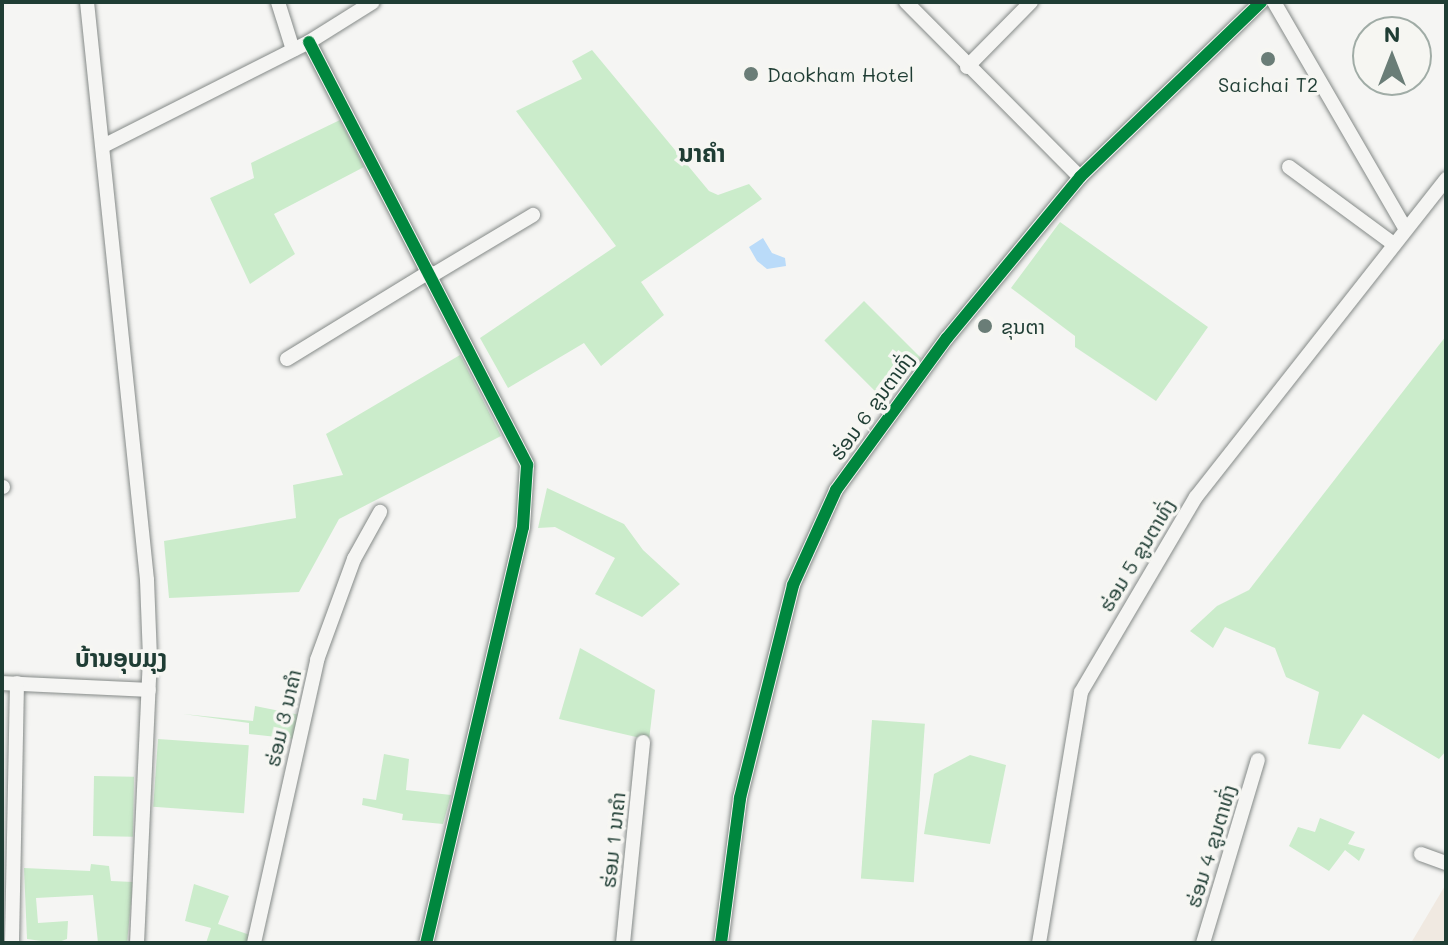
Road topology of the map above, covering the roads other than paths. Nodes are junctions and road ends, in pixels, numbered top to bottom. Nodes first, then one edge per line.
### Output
1 (87, 2) edge
2 (278, 2) edge
3 (373, 2) edge
4 (906, 2) edge
5 (1031, 2) edge
6 (1261, 2) edge
7 (1274, 2) edge
8 (309, 42) junction
9 (293, 50) junction
10 (967, 67) junction
11 (103, 146) junction
12 (1289, 167) dead end
13 (1080, 177) junction
14 (1446, 179) edge
15 (533, 215) dead end
16 (1405, 228) junction
17 (1392, 243) junction
18 (430, 274) junction
19 (287, 359) dead end
20 (380, 512) dead end
21 (9, 683) edge
22 (149, 690) junction
23 (643, 742) dead end
24 (1258, 760) dead end
25 (1421, 854) dead end
26 (1446, 863) edge
27 (12, 943) edge
28 (137, 943) edge
29 (254, 943) edge
30 (426, 943) edge
31 (623, 943) edge
32 (721, 943) edge
33 (1039, 943) edge
34 (1203, 943) edge

1 - 11 street
2 - 9 street
3 - 8 street
4 - 10 street
5 - 10 street
6 - 13 street, ຮ່ອມ 6 ຂູນຕາທົ່ງ
7 - 16 street
8 - 9 street
8 - 18 street
9 - 11 street
10 - 13 street
11 - 22 street
12 - 17 street
13 - 32 street, ຮ່ອມ 6 ຂູນຕາທົ່ງ
14 - 16 street, ຮ່ອມ 5 ຂູນຕາທົ່ງ
15 - 18 street
16 - 17 street, ຮ່ອມ 5 ຂູນຕາທົ່ງ
17 - 33 street, ຮ່ອມ 5 ຂູນຕາທົ່ງ
18 - 19 street
18 - 30 street
20 - 29 street, ຮ່ອມ 3 ນາຄຳ
21 - 22 street
21 - 27 street
22 - 28 street
23 - 31 street, ຮ່ອມ 1 ນາຄຳ
24 - 34 street, ຮ່ອມ 4 ຂູນຕາທົ່ງ
25 - 26 street

